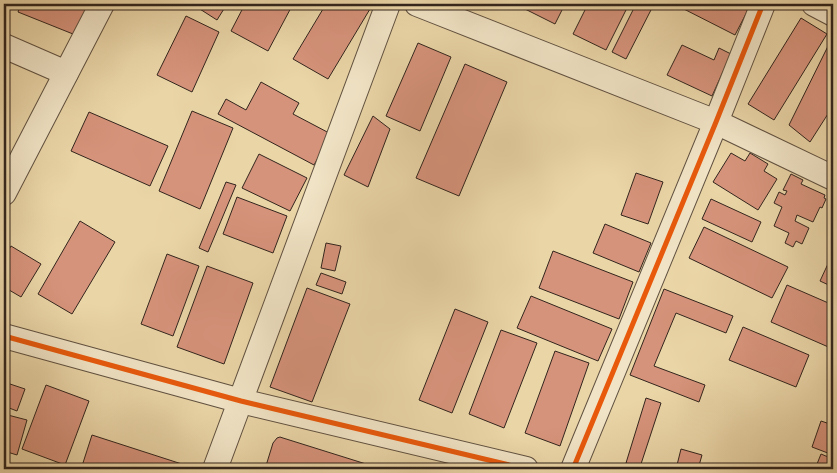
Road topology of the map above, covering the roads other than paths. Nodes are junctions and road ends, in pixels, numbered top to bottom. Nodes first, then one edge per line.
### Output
1 (102, 4) edge
2 (388, 4) edge
3 (417, 4) edge
4 (763, 4) edge
5 (814, 4) edge
6 (833, 14) edge
7 (4, 46) edge
8 (66, 73) junction
9 (716, 122) junction
10 (833, 178) edge
11 (4, 193) edge
12 (4, 336) edge
13 (241, 401) junction
14 (215, 469) edge
15 (526, 469) edge
16 (573, 469) edge

1 - 8 street
2 - 13 street
3 - 9 street
4 - 9 street
5 - 6 street
7 - 8 street
8 - 11 street
9 - 10 street
9 - 16 street
12 - 13 street
13 - 14 street
13 - 15 street

